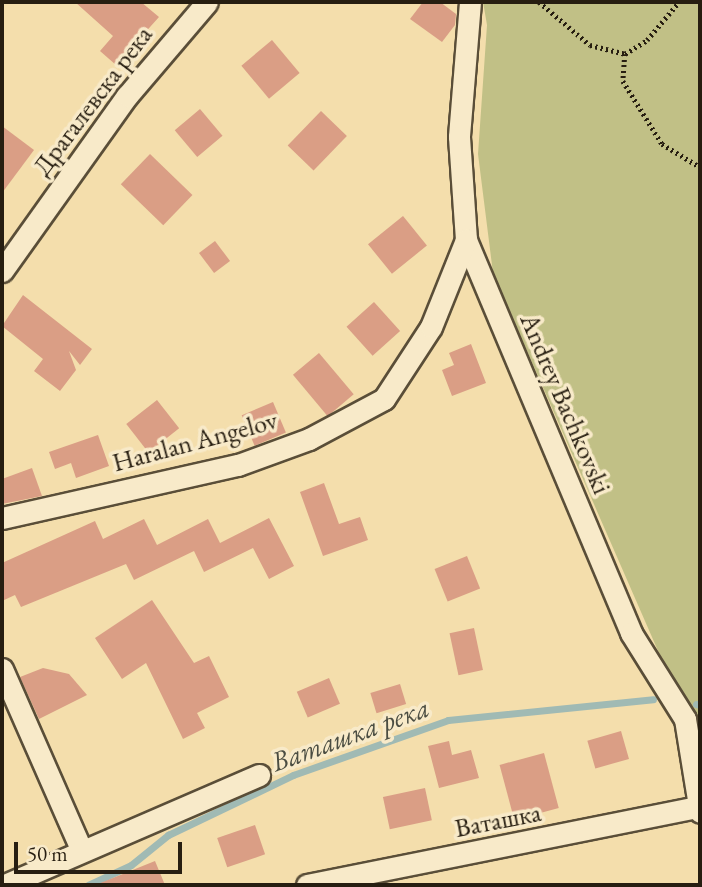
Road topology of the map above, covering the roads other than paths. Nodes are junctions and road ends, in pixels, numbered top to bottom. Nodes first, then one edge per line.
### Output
1 (207, 2) edge
2 (470, 2) edge
3 (466, 240) junction
4 (2, 271) edge
5 (2, 518) edge
6 (2, 669) edge
7 (259, 775) dead end
8 (700, 808) edge
9 (81, 849) junction
10 (5, 885) edge
11 (307, 885) edge

1 - 4 street, Драгалевска река
2 - 3 street, Andrey Bachkovski
3 - 5 street, Haralan Angelov
3 - 8 street, Andrey Bachkovski
6 - 9 street
7 - 9 street
8 - 11 street, Ваташка
9 - 10 street

